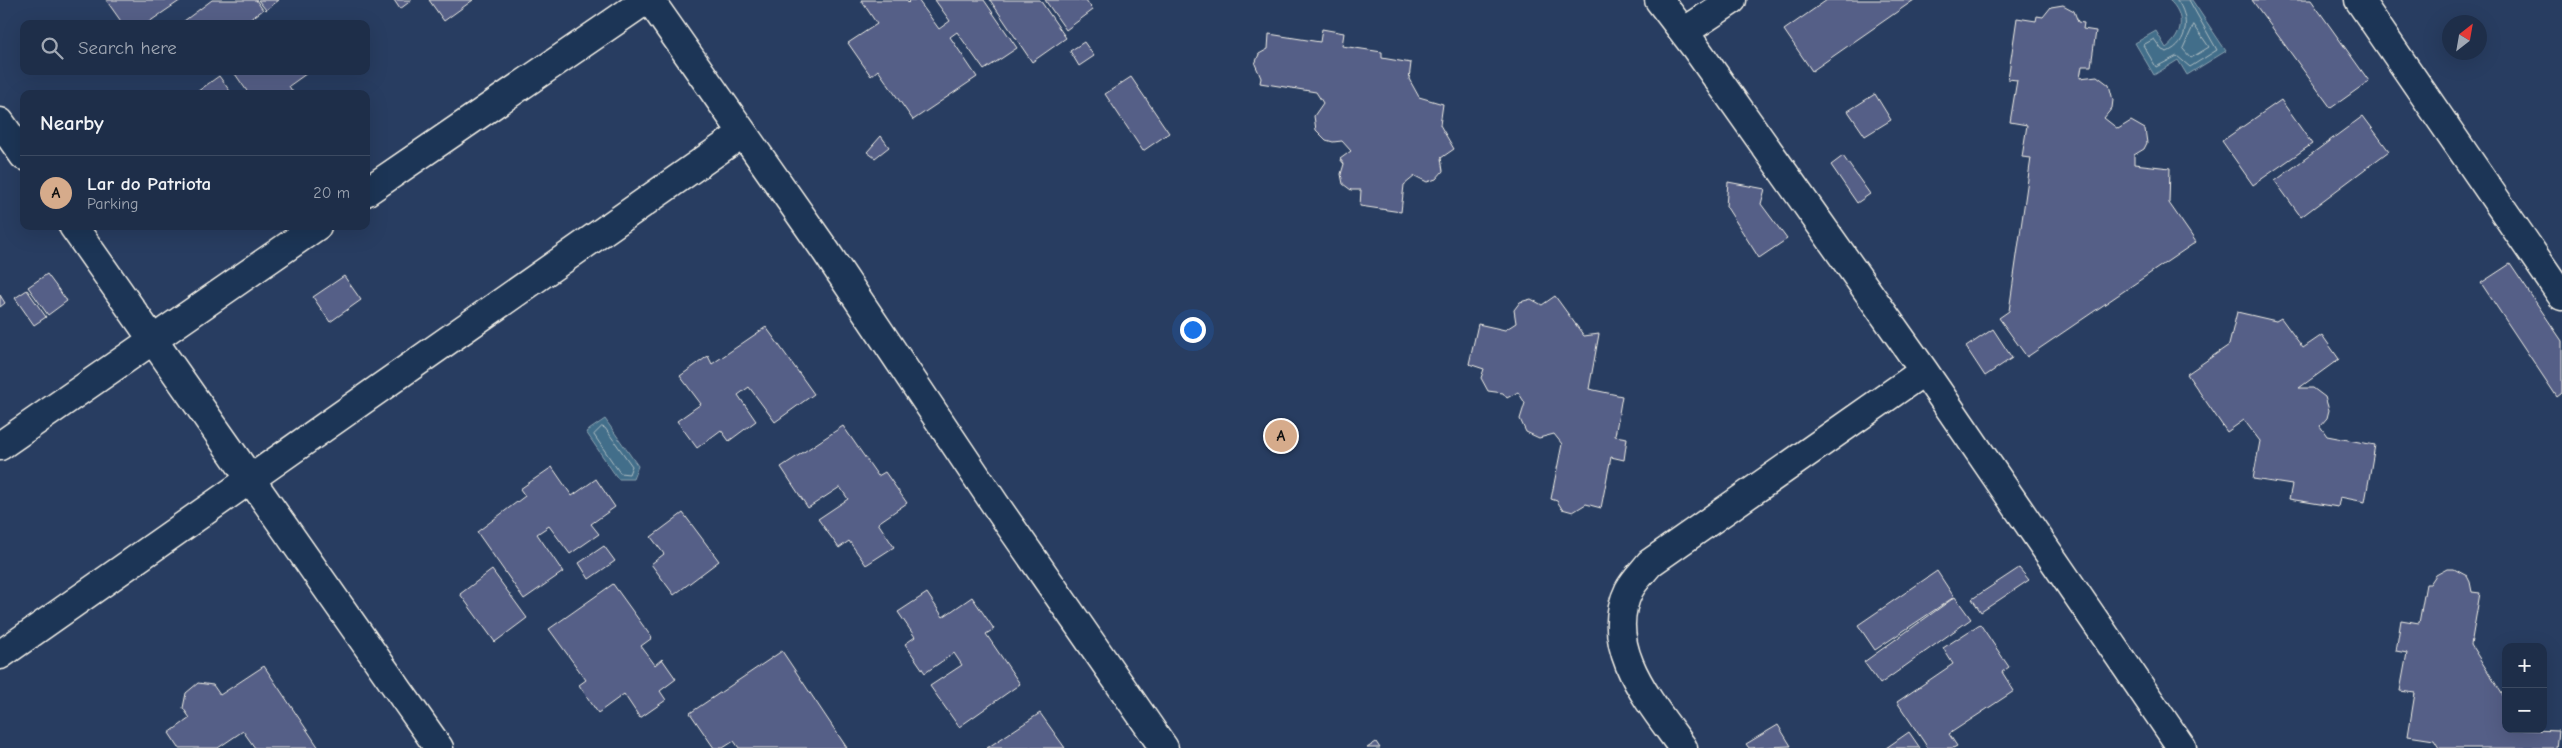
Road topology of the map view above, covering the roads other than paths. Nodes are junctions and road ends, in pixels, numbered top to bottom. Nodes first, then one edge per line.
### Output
1 (648, 0) edge
2 (1659, 0) edge
3 (1732, 0) edge
4 (2359, 0) edge
5 (1684, 32) junction
6 (0, 122) edge
7 (743, 133) junction
8 (20, 150) edge
9 (370, 189) edge
10 (76, 230) edge
11 (311, 230) edge
12 (2562, 296) edge
13 (152, 341) junction
14 (1924, 371) junction
15 (0, 446) edge
16 (250, 479) junction
17 (0, 655) edge
18 (439, 748) edge
19 (1164, 748) edge
20 (1682, 748) edge
21 (2182, 748) edge

1 - 7 street
1 - 9 street
2 - 5 street
3 - 5 street
4 - 12 street
5 - 14 street
6 - 8 street
7 - 16 street
7 - 19 street
10 - 13 street
11 - 13 street
13 - 15 street
13 - 16 street
14 - 20 street
14 - 21 street
16 - 17 street
16 - 18 street

